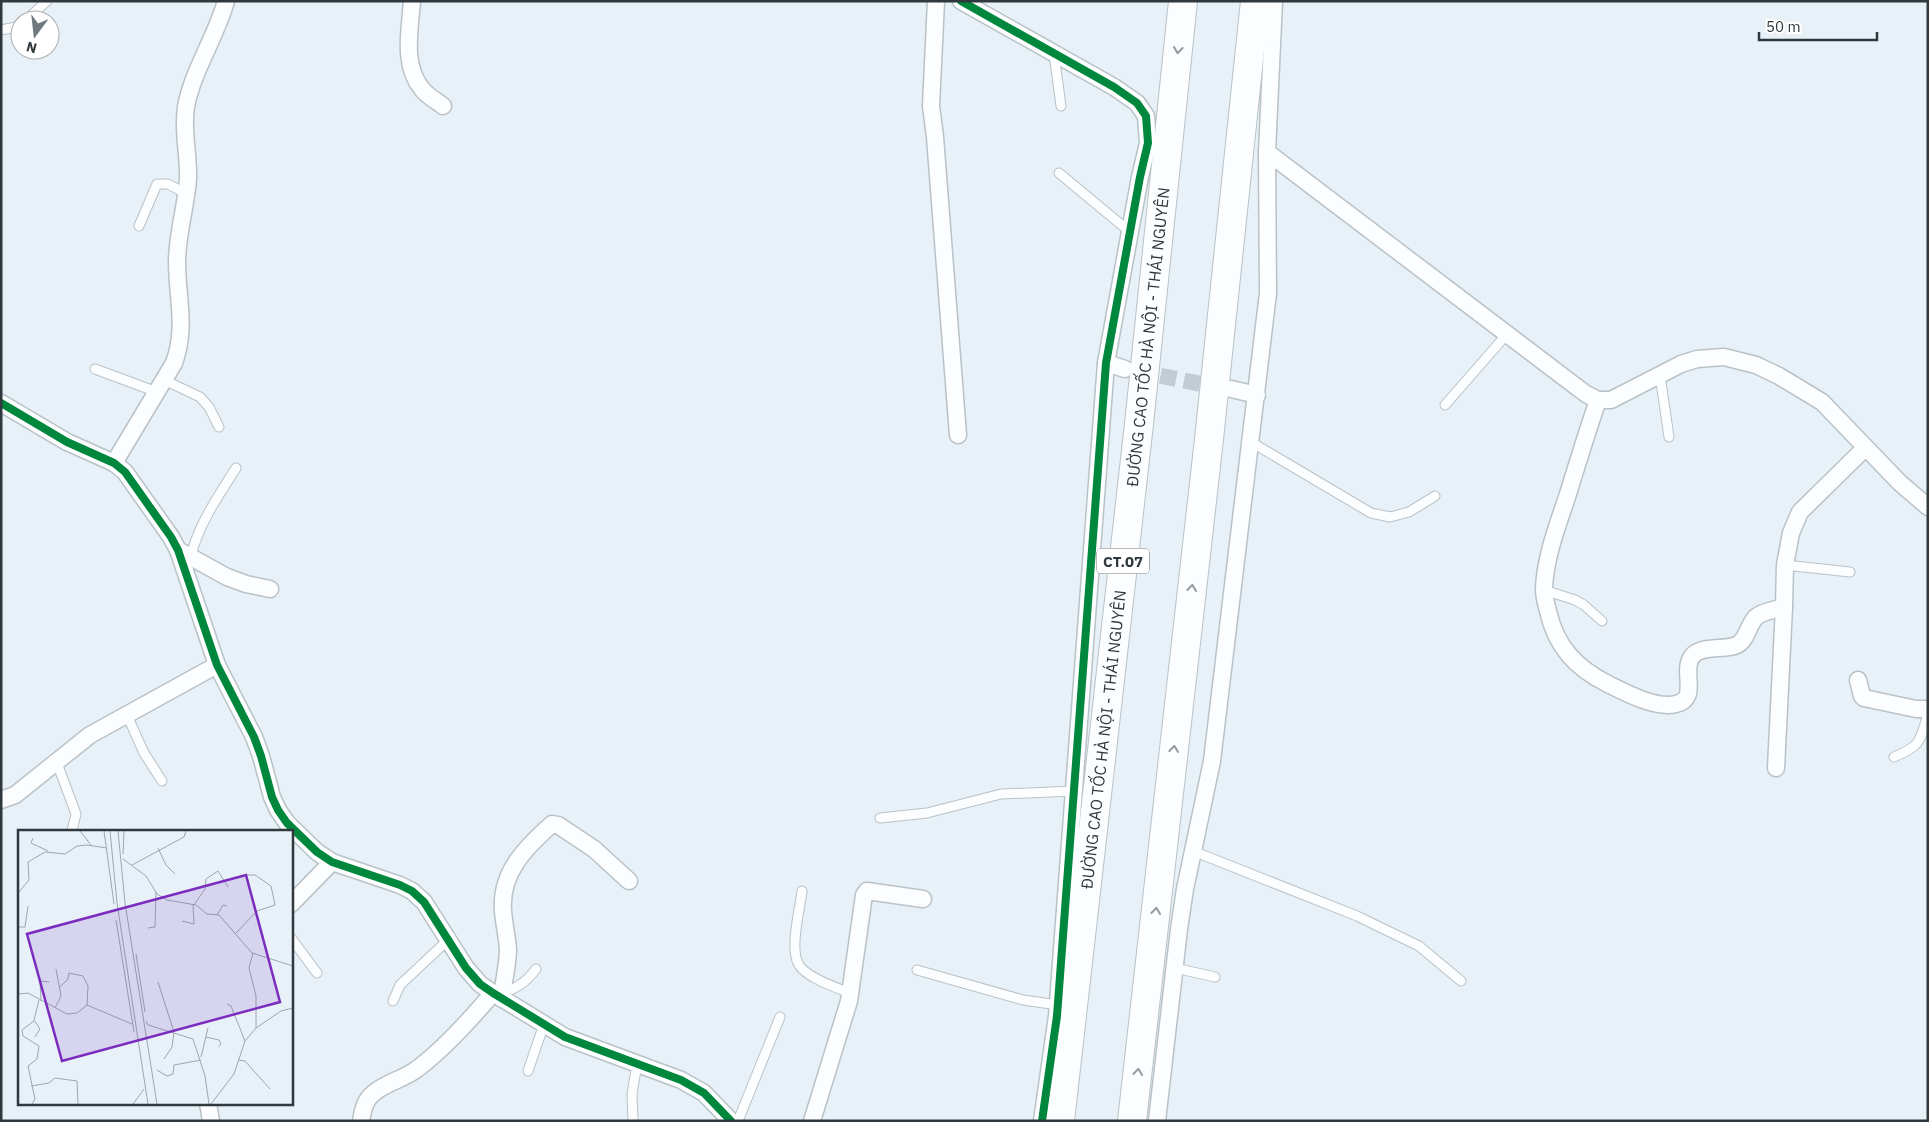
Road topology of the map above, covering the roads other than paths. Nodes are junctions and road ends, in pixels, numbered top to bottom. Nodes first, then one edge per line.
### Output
1 (47, 1) edge
2 (226, 1) edge
3 (412, 1) edge
4 (936, 1) edge
5 (960, 1) edge
6 (1183, 1) edge
7 (1255, 1) edge
8 (1274, 1) edge
9 (37, 10) edge
10 (1054, 54) junction
11 (444, 106) dead end
12 (1061, 106) dead end
13 (1267, 152) junction
14 (1059, 173) dead end
15 (187, 194) junction
16 (139, 226) dead end
17 (1130, 232) junction
18 (1507, 334) junction
19 (1106, 363) junction
20 (95, 369) dead end
21 (1125, 369) tunnel mouth
22 (1660, 376) junction
23 (160, 386) junction
24 (1231, 390) tunnel mouth
25 (1257, 395) junction
26 (1598, 400) junction
27 (1, 403) edge
28 (1445, 405) dead end
29 (219, 427) dead end
30 (958, 435) dead end
31 (1669, 437) dead end
32 (1251, 442) junction
33 (1865, 448) junction
34 (114, 463) junction
35 (236, 468) dead end
36 (1435, 496) dead end
37 (1928, 507) edge
38 (185, 553) junction
39 (1784, 566) junction
40 (1850, 572) dead end
41 (270, 588) dead end
42 (1544, 590) junction
43 (1784, 607) junction
44 (1602, 621) dead end
45 (216, 665) junction
46 (1858, 680) dead end
47 (1928, 709) edge
48 (1928, 714) edge
49 (127, 715) junction
50 (1894, 757) dead end
51 (57, 763) junction
52 (1776, 768) dead end
53 (162, 780) dead end
54 (1074, 792) junction
55 (1, 800) edge
56 (880, 818) dead end
57 (72, 830) edge
58 (1193, 851) junction
59 (332, 862) junction
60 (629, 881) dead end
61 (802, 891) dead end
62 (924, 899) dead end
63 (292, 903) edge
64 (292, 939) edge
65 (448, 940) junction
66 (1175, 968) junction
67 (536, 969) dead end
68 (917, 970) dead end
69 (317, 973) dead end
70 (1215, 977) dead end
71 (1461, 982) dead end
72 (850, 993) junction
73 (499, 995) junction
74 (393, 1001) dead end
75 (1058, 1005) junction
76 (780, 1017) dead end
77 (542, 1029) junction
78 (636, 1071) junction
79 (528, 1072) dead end
80 (208, 1104) edge
81 (633, 1120) edge
82 (211, 1121) edge
83 (361, 1121) edge
84 (731, 1121) edge
85 (738, 1121) edge
86 (812, 1121) edge
87 (1042, 1121) edge
88 (1060, 1121) edge
89 (1132, 1121) edge
90 (1157, 1121) edge

1 - 9 lane
2 - 15 street
3 - 11 street
4 - 30 street
5 - 10 street
6 -> 88 highway, ĐƯỜNG CAO TỐC HÀ NỘI - THÁI NGUYÊN / CT.07
89 -> 7 highway
8 - 13 street
10 - 12 lane
10 - 17 street
13 - 18 street
13 - 25 street
14 - 17 lane
15 - 16 lane
15 - 23 street
17 - 19 street
18 - 26 street
18 - 28 lane
19 - 21 street
19 - 54 street
20 - 23 lane
22 - 26 street
22 - 31 lane
22 - 33 street
23 - 29 lane
23 - 34 street
24 - 25 street
25 - 32 street
26 - 42 street
27 - 34 street
32 - 36 lane
32 - 58 street
33 - 37 street
33 - 39 street
34 - 38 street
35 - 38 lane
38 - 41 street
38 - 45 street
39 - 40 lane
39 - 43 street
42 - 43 street
42 - 44 lane
43 - 52 street
45 - 49 street
45 - 59 street
46 - 47 street
48 - 50 lane
49 - 51 street
49 - 53 lane
51 - 55 street
51 - 57 lane
54 - 56 lane
54 - 75 street
58 - 66 street
58 - 71 lane
59 - 63 street
59 - 65 street
60 - 73 street
61 - 72 lane
62 - 72 street
64 - 69 lane
65 - 73 street
65 - 74 lane
66 - 70 lane
66 - 90 street
67 - 73 lane
68 - 75 lane
72 - 86 street
73 - 77 street
73 - 83 street
75 - 87 street
76 - 85 lane
77 - 78 street
77 - 79 lane
78 - 81 lane
78 - 84 street
80 - 82 street

